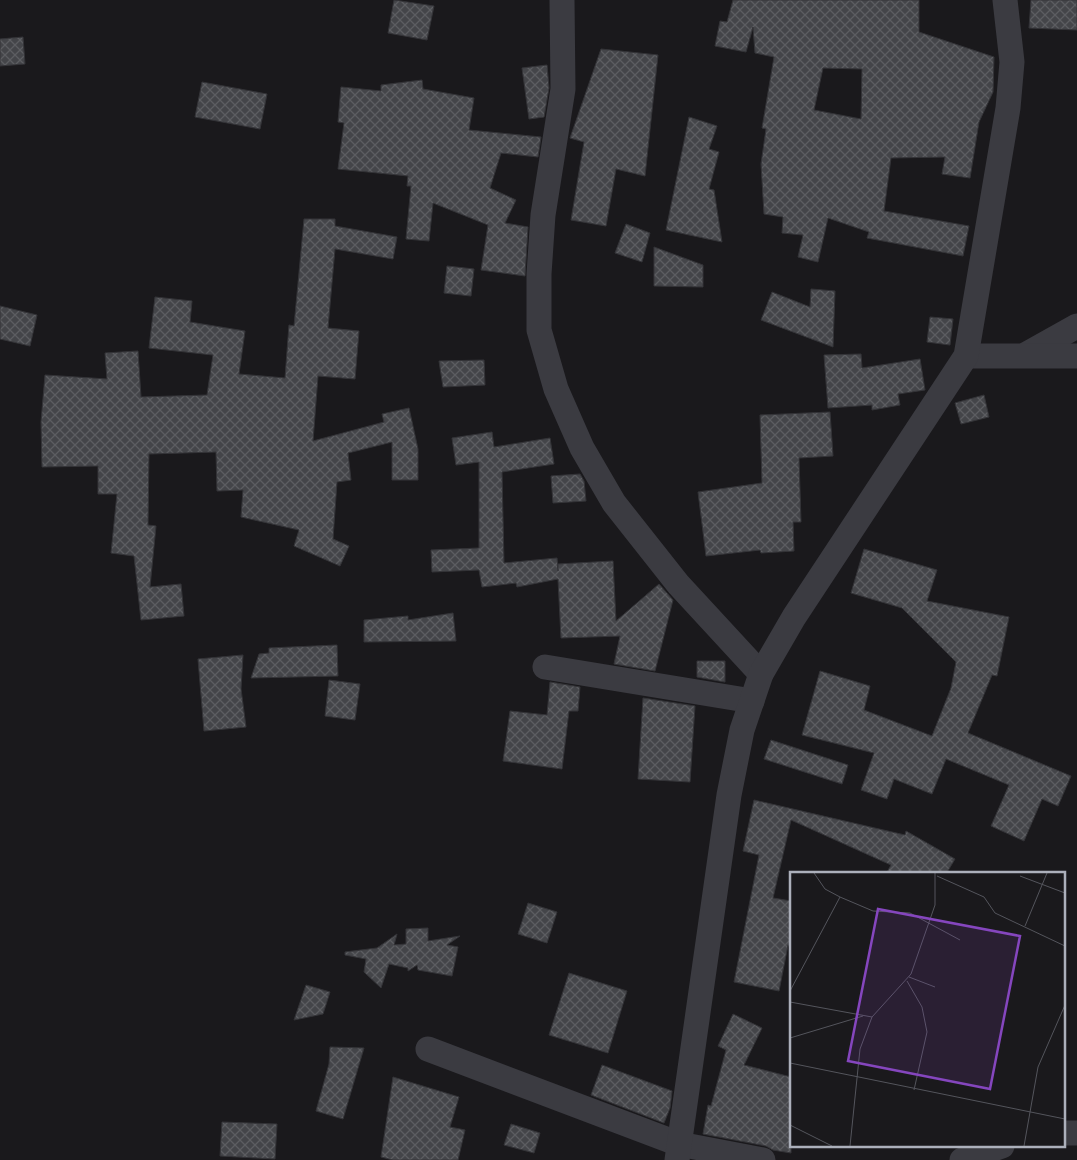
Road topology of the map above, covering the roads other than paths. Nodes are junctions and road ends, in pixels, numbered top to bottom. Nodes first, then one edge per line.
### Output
1 (562, 0) edge
2 (1005, 0) edge
3 (1077, 326) edge
4 (966, 356) junction
5 (1025, 356) junction
6 (1077, 356) edge
7 (545, 667) dead end
8 (761, 674) junction
9 (752, 702) junction
10 (428, 1049) dead end
11 (1064, 1133) edge
12 (1077, 1133) edge
13 (996, 1148) edge
14 (678, 1152) edge
15 (763, 1160) edge
16 (962, 1160) edge

1 - 8 street
2 - 4 street
3 - 5 street
4 - 5 street
4 - 8 street
5 - 6 street
7 - 9 street
8 - 9 street
9 - 14 street
10 - 14 street
11 - 12 street
13 - 16 street
14 - 15 street

